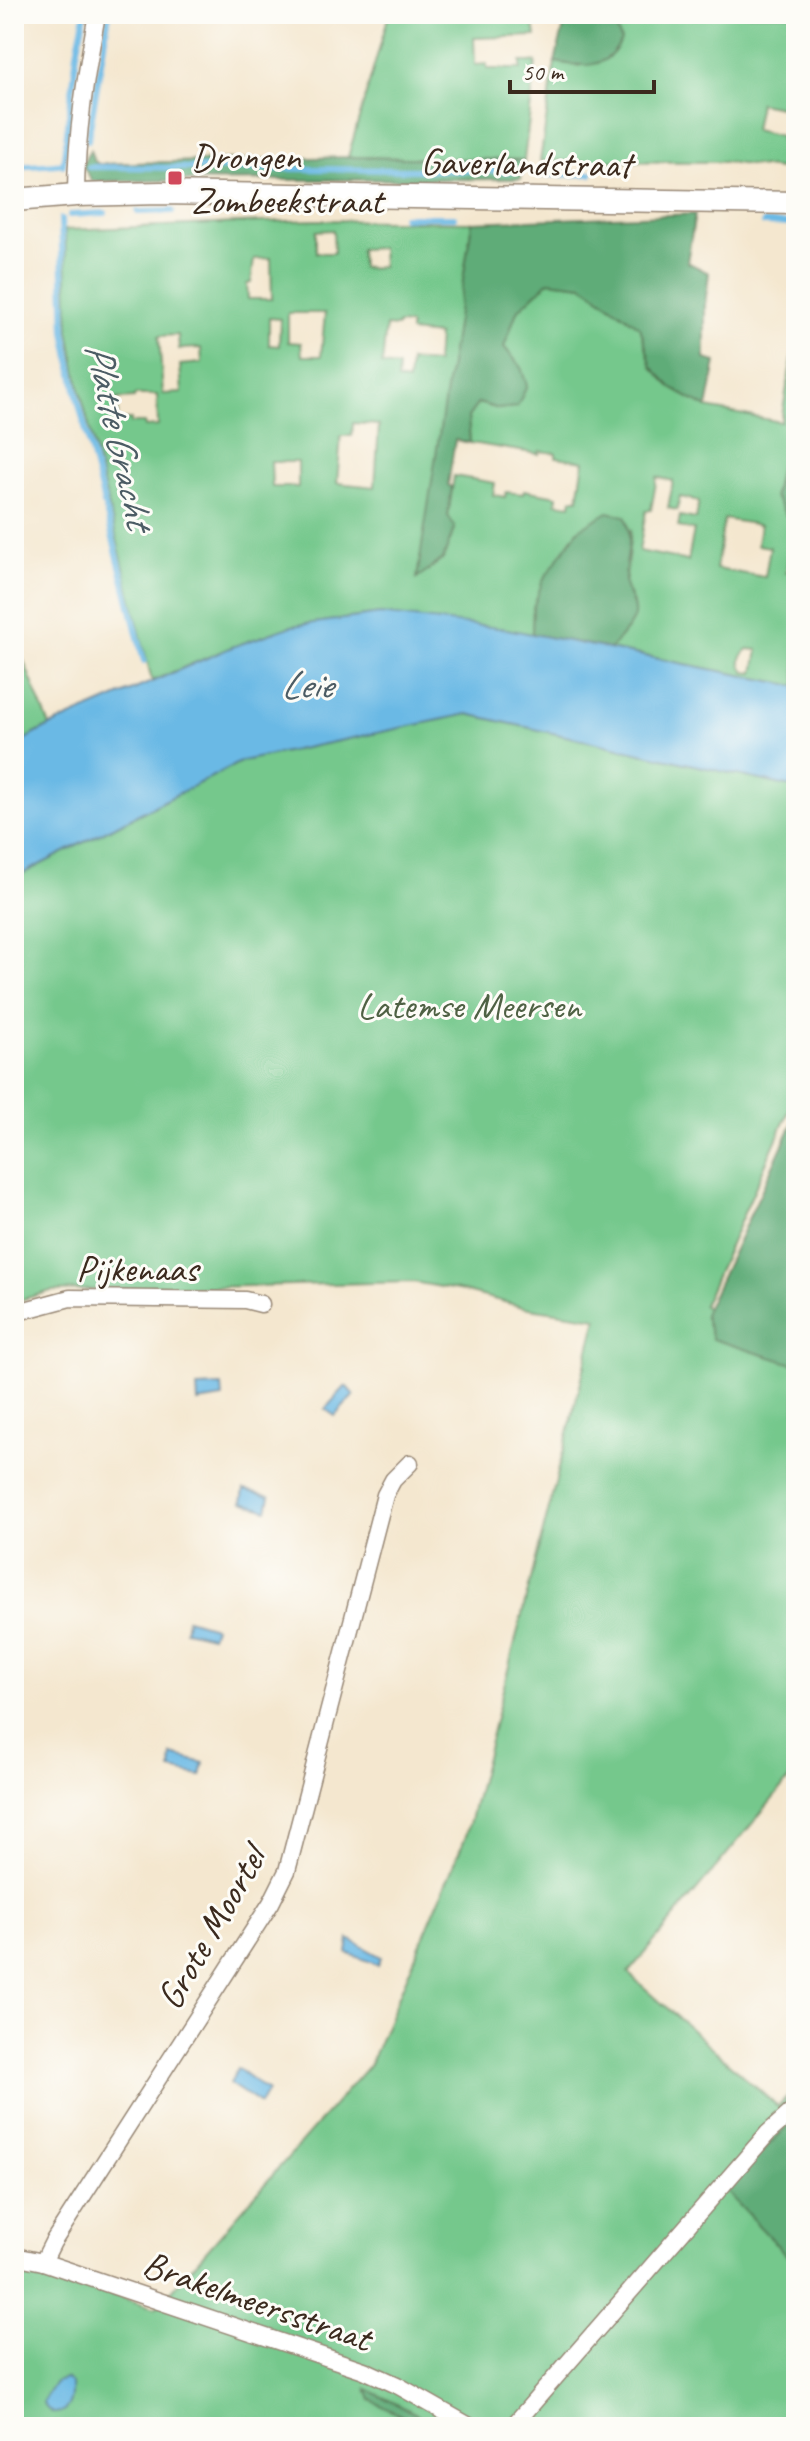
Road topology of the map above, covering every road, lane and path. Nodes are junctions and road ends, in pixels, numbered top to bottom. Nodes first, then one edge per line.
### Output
1 (97, 14) edge
2 (70, 196) junction
3 (14, 200) edge
4 (796, 203) edge
5 (261, 1304) dead end
6 (14, 1313) edge
7 (410, 1463) dead end
8 (796, 2108) edge
9 (14, 2256) edge
10 (43, 2262) junction
11 (471, 2427) edge
12 (512, 2427) edge

1 - 2 street
2 - 3 main road, Gaverlandstraat
2 - 4 main road, Gaverlandstraat
5 - 6 street, Pijkenaas
7 - 10 street, Grote Moortel
8 - 12 street
9 - 10 street, Brakelmeersstraat
10 - 11 street, Brakelmeersstraat

